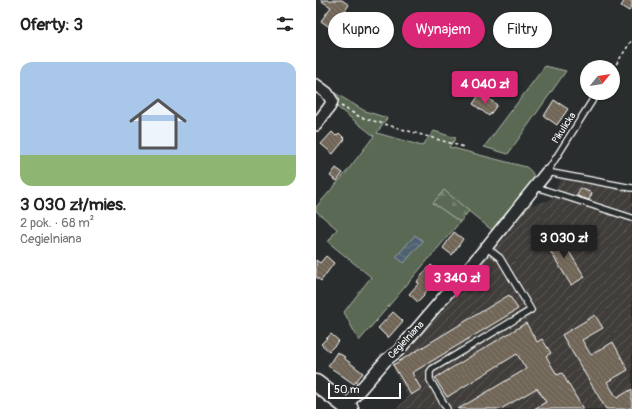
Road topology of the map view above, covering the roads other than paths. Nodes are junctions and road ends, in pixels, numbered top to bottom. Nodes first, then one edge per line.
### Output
1 (316, 85) edge
2 (592, 100) edge
3 (316, 125) edge
4 (546, 172) junction
5 (536, 187) junction
6 (632, 188) edge
7 (632, 218) edge
8 (486, 248) junction
9 (316, 383) edge
10 (348, 408) edge
11 (447, 409) edge

1 - 3 street
2 - 4 lane, Pikulicka
4 - 5 street, Cegielniana
4 - 6 lane
5 - 7 lane
5 - 8 street, Cegielniana
8 - 10 street, Cegielniana
8 - 11 lane
9 - 10 street

